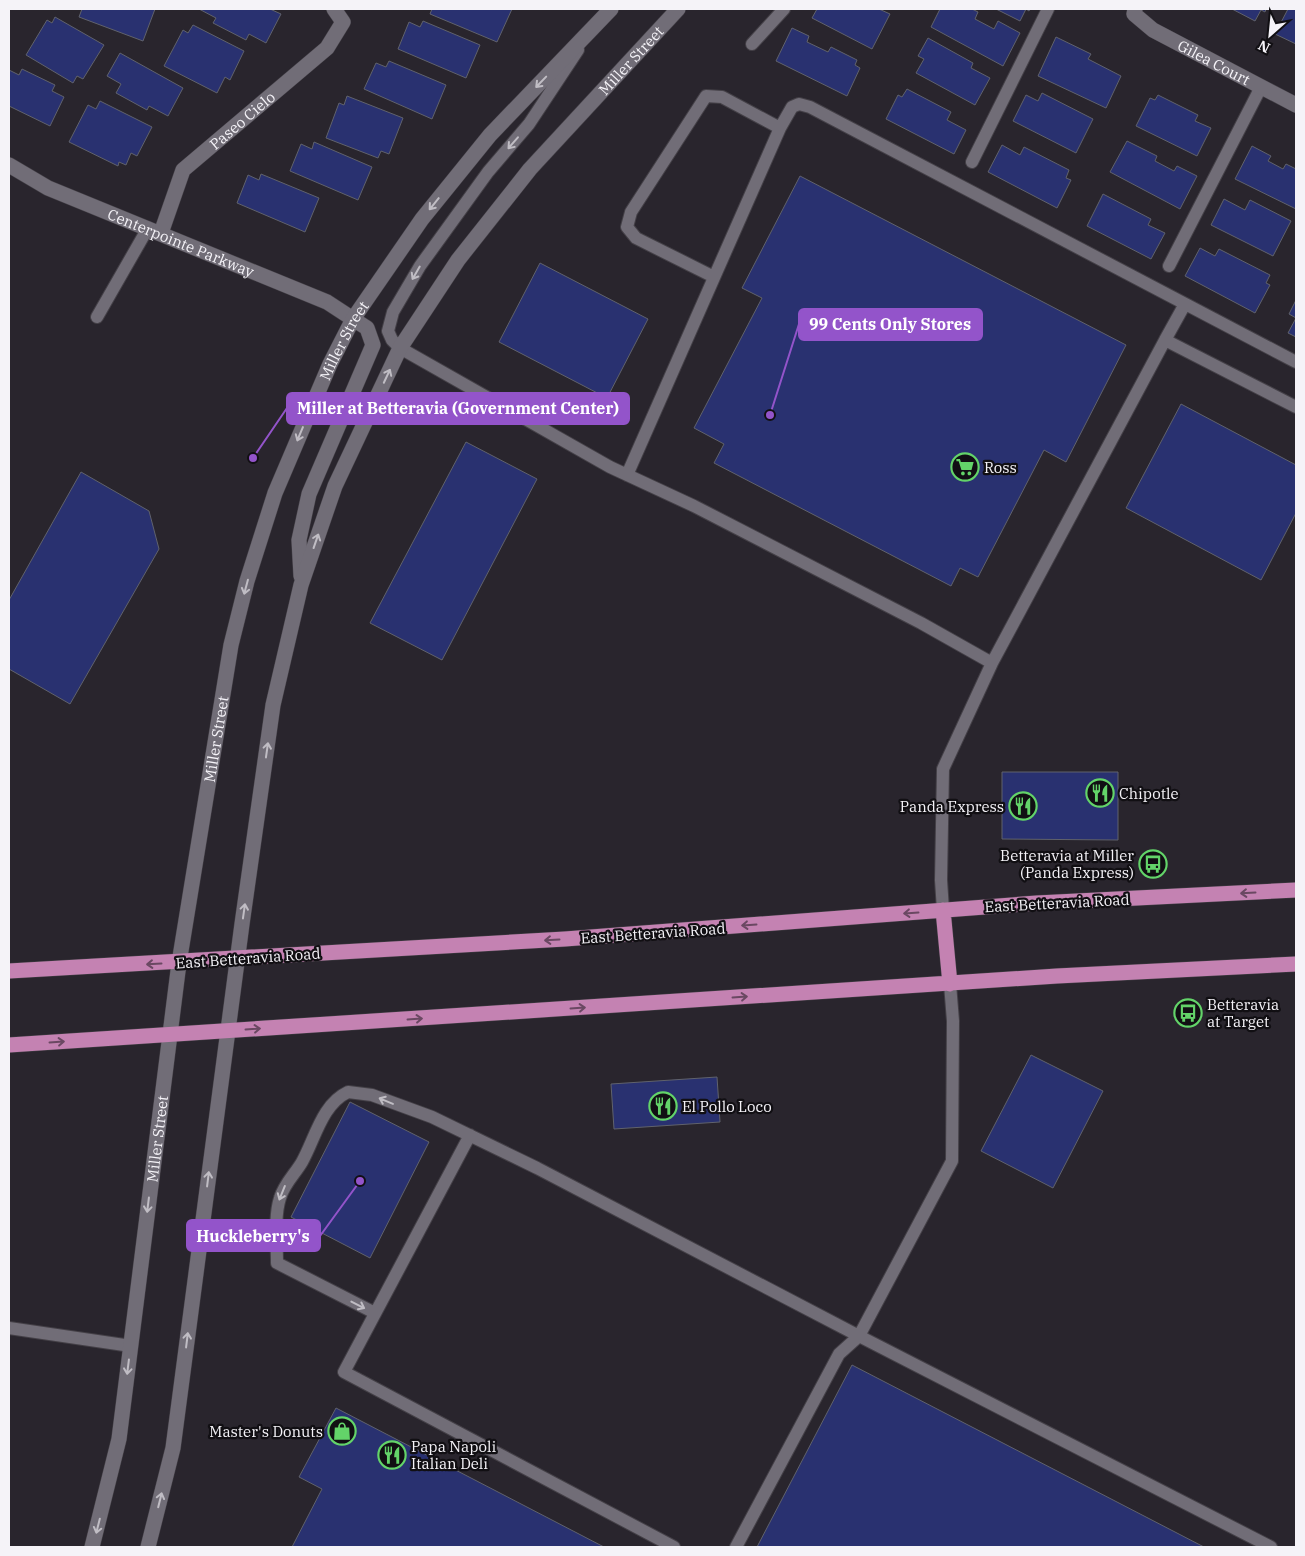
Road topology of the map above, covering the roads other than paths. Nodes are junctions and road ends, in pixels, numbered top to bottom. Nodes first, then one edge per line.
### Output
1 (334, 9) edge
2 (611, 9) edge
3 (678, 9) edge
4 (784, 9) edge
5 (1048, 9) edge
6 (1135, 11) edge
7 (590, 31) junction
8 (752, 44) dead end
9 (1261, 86) junction
10 (1296, 106) edge
11 (780, 128) junction
12 (972, 162) dead end
13 (9, 165) edge
14 (155, 230) junction
15 (1169, 266) dead end
16 (714, 277) junction
17 (1185, 304) junction
18 (96, 317) dead end
19 (354, 318) junction
20 (1165, 340) junction
21 (400, 348) junction
22 (1296, 362) edge
23 (1296, 407) edge
24 (627, 475) junction
25 (301, 585) junction
26 (992, 664) junction
27 (1296, 890) edge
28 (943, 910) junction
29 (237, 959) junction
30 (178, 963) junction
31 (1296, 964) edge
32 (9, 971) edge
33 (950, 984) junction
34 (228, 1031) junction
35 (170, 1036) junction
36 (9, 1045) edge
37 (470, 1135) junction
38 (375, 1313) junction
39 (9, 1328) edge
40 (859, 1336) junction
41 (131, 1346) junction
42 (92, 1547) edge
43 (148, 1547) edge
44 (674, 1547) edge
45 (736, 1547) edge
46 (1271, 1547) edge

1 - 14 street, Paseo Cielo
2 - 7 street, Miller Street
3 - 21 street, Miller Street
4 - 8 lane
5 - 12 lane
6 - 9 street, Gilea Court
7 -> 19 street, Miller Street
7 -> 21 lane, Miller Street
9 - 10 street, Gilea Court
9 - 15 lane
11 - 16 lane
11 - 16 lane
11 - 17 lane
13 - 14 street, Centerpointe Parkway
14 - 18 lane
14 - 19 street, Centerpointe Parkway
16 - 24 lane
17 - 20 lane
17 - 22 lane
19 - 25 street, Centerpointe Parkway
19 -> 30 street, Miller Street
20 - 23 lane
20 - 26 lane
21 - 24 lane
25 -> 21 street, Miller Street
24 - 26 lane
29 -> 25 street, Miller Street
26 - 28 lane
27 -> 28 highway, East Betteravia Road
28 -> 29 highway, East Betteravia Road
28 - 33 highway
29 - 30 highway, East Betteravia Road
29 - 34 street, Miller Street
30 -> 32 highway, East Betteravia Road
30 - 35 street, Miller Street
31 - 33 highway
34 -> 33 highway
33 - 40 lane
34 - 35 highway
43 -> 34 street, Miller Street
36 -> 35 highway
35 -> 41 street, Miller Street
37 - 38 lane
37 -> 38 lane
37 - 40 lane
38 - 44 lane
39 - 41 lane
40 - 45 lane
40 - 46 lane
41 -> 42 street, Miller Street

